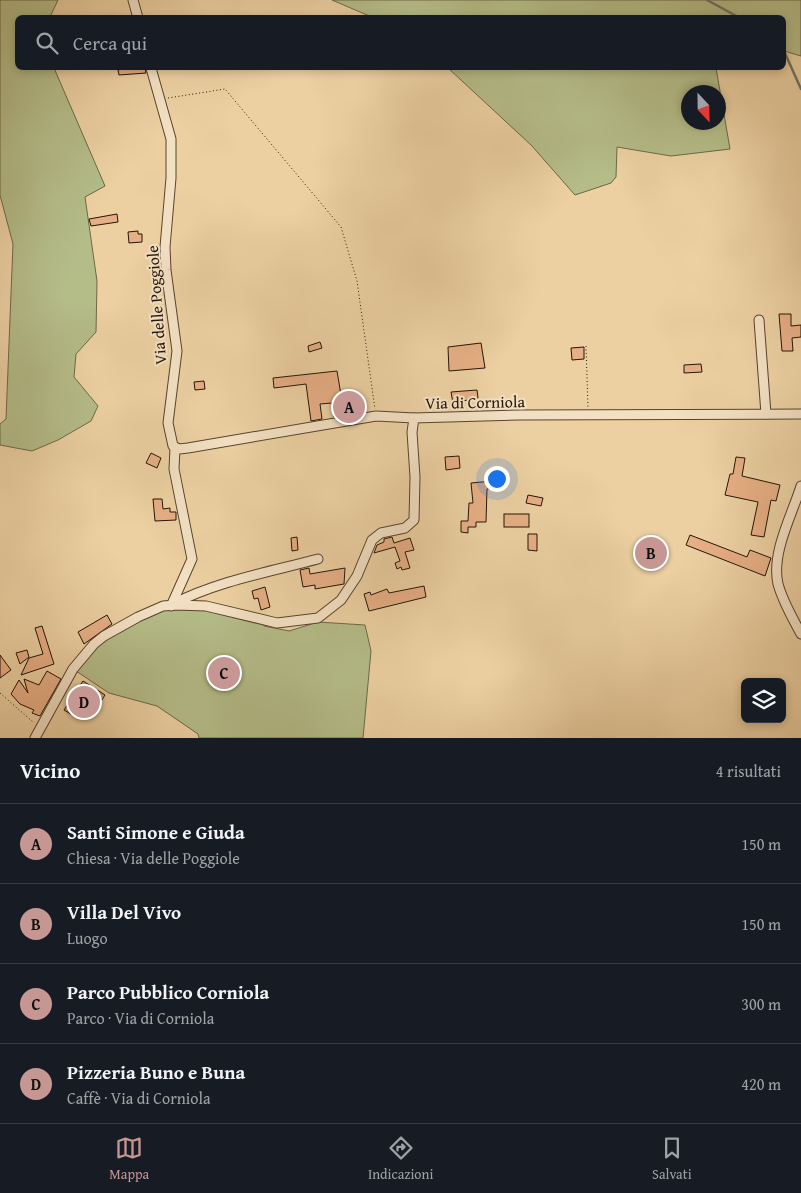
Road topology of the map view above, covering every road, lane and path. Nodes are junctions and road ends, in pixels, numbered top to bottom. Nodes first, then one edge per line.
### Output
1 (133, 0) edge
2 (137, 15) edge
3 (152, 70) edge
4 (160, 100) junction
5 (759, 320) dead end
6 (586, 346) dead end
7 (766, 414) junction
8 (801, 414) edge
9 (376, 416) junction
10 (588, 416) junction
11 (414, 418) junction
12 (175, 448) junction
13 (801, 486) edge
14 (318, 559) dead end
15 (171, 606) junction
16 (801, 634) edge
17 (0, 693) edge
18 (40, 728) junction
19 (35, 738) edge

1 - 2 street
3 - 4 street, Via delle Poggiole
4 - 9 path
4 - 12 street, Via delle Poggiole
5 - 7 street
6 - 10 path
7 - 8 street, Via di Corniola
7 - 10 street, Via di Corniola
9 - 11 street
9 - 12 street
10 - 11 street, Via di Corniola
11 - 15 street, Via di Corniola
12 - 15 street, Via delle Poggiole
13 - 16 street
14 - 15 street
15 - 18 street, Via di Corniola
17 - 18 path
18 - 19 street, Via di Corniola

